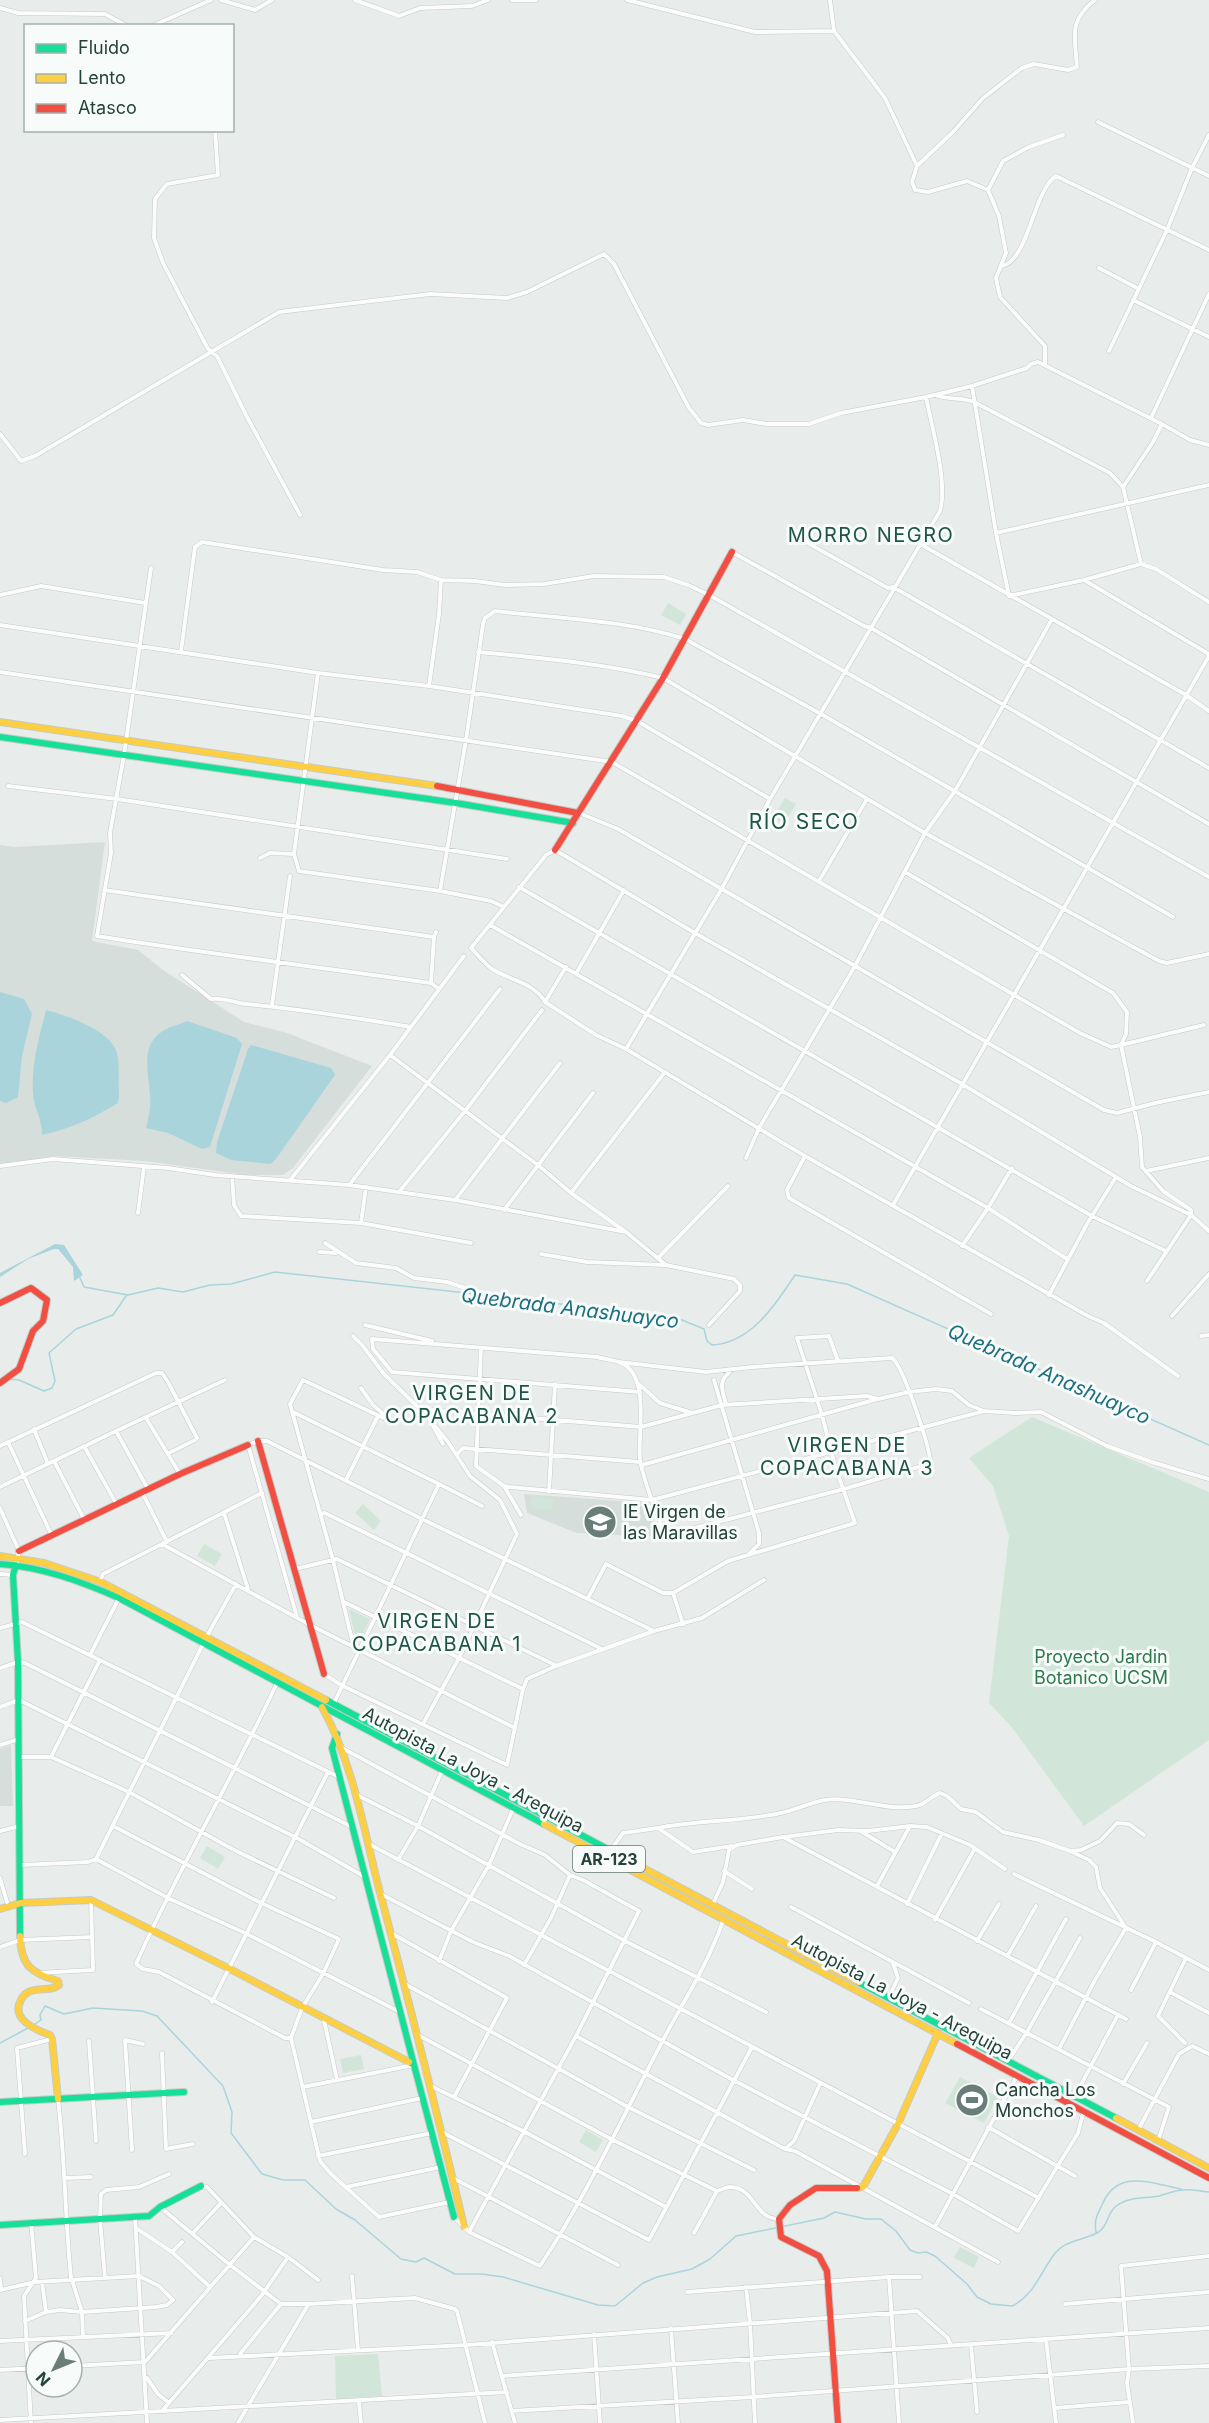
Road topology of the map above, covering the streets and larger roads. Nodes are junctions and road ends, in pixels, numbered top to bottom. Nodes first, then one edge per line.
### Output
1 (211, 0) edge
2 (221, 0) edge
3 (272, 0) edge
4 (355, 0) edge
5 (488, 0) edge
6 (512, 0) edge
7 (536, 0) edge
8 (627, 0) edge
9 (830, 0) edge
10 (1095, 0) edge
11 (0, 8) edge
12 (123, 24) edge
13 (157, 24) edge
14 (834, 31) junction
15 (1098, 122) dead end
16 (215, 132) edge
17 (1063, 135) dead end
18 (1209, 135) edge
19 (917, 166) junction
20 (1192, 168) junction
21 (1209, 176) edge
22 (988, 190) junction
23 (1167, 230) junction
24 (1209, 250) edge
25 (1001, 266) junction
26 (1099, 268) dead end
27 (1139, 289) junction
28 (1209, 294) edge
29 (1133, 300) junction
30 (1192, 329) junction
31 (1209, 337) edge
32 (1109, 351) dead end
33 (212, 352) junction
34 (1045, 364) junction
35 (972, 386) junction
36 (934, 395) junction
37 (926, 397) junction
38 (974, 402) junction
39 (1151, 418) junction
40 (1162, 424) junction
41 (0, 434) edge
42 (1209, 444) edge
43 (1209, 485) edge
44 (1123, 487) junction
45 (1125, 502) junction
46 (300, 514) dead end
47 (996, 533) junction
48 (797, 537) dead end
49 (920, 544) junction
50 (732, 552) joint
51 (1141, 564) junction
52 (151, 568) dead end
53 (441, 580) junction
54 (1084, 580) junction
55 (893, 587) junction
56 (0, 595) edge
57 (709, 595) junction
58 (1009, 596) junction
59 (1209, 602) edge
60 (145, 603) junction
61 (1052, 619) junction
62 (0, 625) edge
63 (871, 628) junction
64 (685, 639) junction
65 (140, 646) junction
66 (181, 651) junction
67 (478, 652) junction
68 (1209, 655) edge
69 (1028, 663) junction
70 (845, 670) junction
71 (0, 672) edge
72 (318, 673) junction
73 (663, 678) junction
74 (429, 686) junction
75 (133, 693) junction
76 (472, 693) junction
77 (1186, 695) junction
78 (1004, 706) junction
79 (1209, 711) edge
80 (821, 714) junction
81 (313, 719) junction
82 (637, 721) junction
83 (0, 722) edge
84 (0, 737) edge
85 (126, 739) junction
86 (1161, 739) junction
87 (466, 740) junction
88 (981, 746) junction
89 (124, 755) junction
90 (795, 756) junction
91 (612, 762) junction
92 (307, 765) junction
93 (1209, 768) edge
94 (304, 781) junction
95 (1137, 782) junction
96 (8, 786) dead end
97 (458, 789) junction
98 (955, 791) junction
99 (867, 798) junction
100 (117, 799) junction
101 (770, 799) junction
102 (456, 803) junction
103 (578, 813) junction
104 (1114, 822) junction
105 (573, 823) junction
106 (1209, 824) edge
107 (298, 826) junction
108 (925, 833) junction
109 (746, 840) junction
110 (447, 848) junction
111 (555, 850) junction
112 (294, 854) junction
113 (260, 858) dead end
114 (507, 859) dead end
115 (1087, 868) junction
116 (905, 872) junction
117 (290, 876) dead end
118 (1209, 877) edge
119 (819, 881) junction
120 (519, 887) junction
121 (104, 890) junction
122 (624, 890) junction
123 (721, 890) junction
124 (440, 891) junction
125 (504, 907) junction
126 (1063, 909) junction
127 (284, 915) junction
128 (880, 917) junction
129 (1173, 917) dead end
130 (490, 925) junction
131 (436, 932) dead end
132 (600, 932) junction
133 (695, 933) junction
134 (434, 937) junction
135 (1040, 950) junction
136 (1209, 954) edge
137 (464, 956) dead end
138 (278, 960) junction
139 (855, 966) junction
140 (566, 967) junction
141 (576, 972) junction
142 (670, 974) junction
143 (182, 975) dead end
144 (431, 983) junction
145 (439, 989) junction
146 (500, 989) dead end
147 (1015, 996) junction
148 (545, 1002) junction
149 (272, 1005) junction
150 (829, 1009) junction
151 (542, 1010) dead end
152 (646, 1014) junction
153 (1204, 1025) dead end
154 (411, 1027) junction
155 (988, 1042) junction
156 (1120, 1045) junction
157 (626, 1049) junction
158 (805, 1050) junction
159 (390, 1055) junction
160 (560, 1063) dead end
161 (665, 1072) junction
162 (429, 1084) junction
163 (962, 1084) junction
164 (782, 1090) junction
165 (1209, 1092) edge
166 (593, 1093) dead end
167 (1134, 1108) junction
168 (465, 1111) junction
169 (938, 1127) junction
170 (759, 1128) junction
171 (502, 1138) junction
172 (806, 1156) junction
173 (746, 1158) dead end
174 (1209, 1158) edge
175 (538, 1165) junction
176 (0, 1166) edge
177 (144, 1167) junction
178 (915, 1167) junction
179 (1012, 1168) junction
180 (1146, 1171) junction
181 (232, 1176) junction
182 (1116, 1177) junction
183 (291, 1180) junction
184 (349, 1185) junction
185 (728, 1186) dead end
186 (366, 1187) junction
187 (398, 1192) junction
188 (571, 1193) junction
189 (455, 1200) junction
190 (893, 1205) junction
191 (988, 1209) junction
192 (504, 1210) junction
193 (138, 1213) dead end
194 (1191, 1215) junction
195 (1092, 1216) junction
196 (361, 1223) junction
197 (1209, 1230) edge
198 (626, 1232) junction
199 (471, 1243) dead end
200 (325, 1244) dead end
201 (962, 1246) junction
202 (1166, 1251) junction
203 (319, 1252) dead end
204 (339, 1254) junction
205 (541, 1254) dead end
206 (658, 1258) junction
207 (1068, 1259) junction
208 (666, 1265) junction
209 (1209, 1274) edge
210 (1147, 1281) dead end
211 (468, 1289) dead end
212 (1049, 1295) junction
213 (0, 1303) edge
214 (991, 1314) dead end
215 (1172, 1316) dead end
216 (365, 1325) dead end
217 (709, 1325) dead end
218 (1209, 1335) edge
219 (353, 1336) dead end
220 (1201, 1336) dead end
221 (445, 1344) junction
222 (482, 1348) junction
223 (838, 1361) junction
224 (619, 1362) junction
225 (806, 1363) junction
226 (733, 1369) junction
227 (1178, 1376) dead end
228 (478, 1379) junction
229 (225, 1380) dead end
230 (714, 1380) dead end
231 (0, 1383) edge
232 (555, 1384) junction
233 (639, 1384) junction
234 (361, 1388) dead end
235 (640, 1392) junction
236 (909, 1392) junction
237 (817, 1398) junction
238 (879, 1399) junction
239 (178, 1403) junction
240 (724, 1404) junction
241 (984, 1410) junction
242 (293, 1412) junction
243 (692, 1413) junction
244 (478, 1414) junction
245 (822, 1415) junction
246 (378, 1416) junction
247 (428, 1417) junction
248 (146, 1418) junction
249 (554, 1420) junction
250 (641, 1427) junction
251 (921, 1427) junction
252 (34, 1429) junction
253 (116, 1431) junction
254 (732, 1440) junction
255 (258, 1441) junction
256 (8, 1442) junction
257 (443, 1444) dead end
258 (248, 1445) junction
259 (0, 1446) edge
260 (84, 1446) junction
261 (363, 1446) junction
262 (477, 1450) junction
263 (832, 1451) junction
264 (169, 1453) junction
265 (457, 1454) junction
266 (552, 1456) junction
267 (307, 1460) junction
268 (54, 1461) junction
269 (48, 1464) junction
270 (641, 1464) junction
271 (180, 1474) junction
272 (742, 1475) junction
273 (23, 1476) junction
274 (1209, 1479) edge
275 (346, 1480) junction
276 (439, 1484) junction
277 (504, 1486) junction
278 (0, 1487) edge
279 (844, 1489) junction
280 (145, 1491) junction
281 (549, 1492) junction
282 (262, 1493) junction
283 (652, 1500) junction
284 (117, 1505) junction
285 (482, 1506) dead end
286 (0, 1508) edge
287 (753, 1512) junction
288 (224, 1513) junction
289 (321, 1514) junction
290 (521, 1515) dead end
291 (422, 1519) junction
292 (85, 1521) junction
293 (52, 1536) junction
294 (167, 1542) junction
295 (162, 1544) junction
296 (406, 1553) junction
297 (19, 1554) junction
298 (0, 1556) edge
299 (746, 1556) junction
300 (504, 1559) junction
301 (333, 1560) junction
302 (0, 1564) edge
303 (16, 1565) junction
304 (295, 1569) junction
305 (0, 1574) edge
306 (13, 1575) junction
307 (764, 1580) dead end
308 (100, 1581) junction
309 (236, 1584) junction
310 (391, 1586) junction
311 (248, 1590) junction
312 (673, 1593) junction
313 (488, 1594) junction
314 (119, 1598) junction
315 (588, 1598) junction
316 (343, 1601) junction
317 (297, 1617) junction
318 (375, 1617) junction
319 (17, 1623) junction
320 (683, 1624) junction
321 (310, 1625) junction
322 (474, 1625) junction
323 (0, 1628) edge
324 (654, 1630) junction
325 (207, 1636) junction
326 (203, 1644) junction
327 (357, 1649) junction
328 (602, 1649) junction
329 (90, 1655) junction
330 (459, 1658) junction
331 (100, 1660) junction
332 (18, 1662) junction
333 (556, 1666) junction
334 (0, 1668) edge
335 (324, 1674) joint
336 (277, 1683) junction
337 (341, 1685) junction
338 (522, 1689) junction
339 (442, 1691) junction
340 (83, 1694) junction
341 (176, 1699) junction
342 (19, 1700) junction
343 (334, 1703) junction
344 (0, 1707) edge
345 (322, 1707) junction
346 (423, 1724) junction
347 (67, 1725) junction
348 (515, 1728) junction
349 (159, 1731) junction
350 (337, 1734) junction
351 (253, 1736) junction
352 (20, 1738) junction
353 (0, 1745) edge
354 (342, 1748) junction
355 (20, 1757) junction
356 (51, 1757) junction
357 (144, 1763) junction
358 (236, 1768) junction
359 (442, 1771) junction
360 (328, 1772) junction
361 (339, 1777) junction
362 (129, 1792) junction
363 (354, 1794) junction
364 (430, 1795) junction
365 (220, 1799) junction
366 (312, 1805) junction
367 (513, 1809) junction
368 (21, 1826) junction
369 (113, 1826) junction
370 (418, 1826) junction
371 (910, 1826) junction
372 (352, 1827) junction
373 (658, 1828) junction
374 (0, 1831) edge
375 (861, 1831) junction
376 (203, 1832) junction
377 (502, 1833) junction
378 (942, 1833) junction
379 (1144, 1835) dead end
380 (783, 1837) junction
381 (297, 1838) junction
382 (366, 1842) junction
383 (733, 1846) junction
384 (974, 1850) junction
385 (611, 1851) junction
386 (1070, 1851) junction
387 (895, 1852) junction
388 (96, 1859) junction
389 (398, 1860) junction
390 (21, 1865) junction
391 (185, 1865) junction
392 (489, 1865) junction
393 (1005, 1869) dead end
394 (279, 1871) junction
395 (724, 1872) junction
396 (1014, 1874) dead end
397 (570, 1875) junction
398 (0, 1878) edge
399 (365, 1878) junction
400 (877, 1886) junction
401 (752, 1889) dead end
402 (379, 1893) junction
403 (168, 1898) junction
404 (334, 1898) dead end
405 (469, 1898) junction
406 (91, 1900) junction
407 (7, 1902) dead end
408 (21, 1903) junction
409 (261, 1903) junction
410 (557, 1904) junction
411 (713, 1904) junction
412 (907, 1904) junction
413 (999, 1904) dead end
414 (1036, 1906) dead end
415 (791, 1907) dead end
416 (0, 1909) edge
417 (1066, 1919) dead end
418 (723, 1920) junction
419 (935, 1920) junction
420 (1126, 1928) junction
421 (151, 1931) junction
422 (451, 1931) junction
423 (390, 1933) junction
424 (247, 1934) junction
425 (540, 1934) junction
426 (92, 1937) junction
427 (1080, 1938) dead end
428 (20, 1940) junction
429 (625, 1941) junction
430 (977, 1941) junction
431 (1156, 1942) junction
432 (0, 1947) edge
433 (1008, 1955) junction
434 (1186, 1958) junction
435 (439, 1961) junction
436 (893, 1963) junction
437 (524, 1965) junction
438 (228, 1968) junction
439 (610, 1971) junction
440 (1209, 1971) edge
441 (1037, 1972) junction
442 (33, 1973) junction
443 (323, 1974) junction
444 (699, 1976) junction
445 (1055, 1982) junction
446 (405, 1984) junction
447 (1131, 1990) dead end
448 (1170, 1992) junction
449 (889, 1997) junction
450 (1087, 1998) junction
451 (212, 2002) junction
452 (593, 2002) junction
453 (969, 2003) dead end
454 (302, 2008) junction
455 (681, 2008) junction
456 (981, 2009) dead end
457 (400, 2012) junction
458 (766, 2012) dead end
459 (1209, 2013) edge
460 (1118, 2015) junction
461 (324, 2019) junction
462 (1126, 2019) dead end
463 (1009, 2023) junction
464 (491, 2030) junction
465 (1027, 2032) junction
466 (938, 2033) junction
467 (418, 2035) junction
468 (576, 2036) junction
469 (291, 2038) junction
470 (52, 2039) junction
471 (89, 2041) dead end
472 (662, 2041) junction
473 (1147, 2043) dead end
474 (1185, 2043) dead end
475 (143, 2044) dead end
476 (752, 2047) junction
477 (1059, 2049) junction
478 (162, 2053) dead end
479 (1209, 2054) edge
480 (1008, 2061) junction
481 (470, 2063) junction
482 (414, 2065) junction
483 (1091, 2066) junction
484 (557, 2068) junction
485 (646, 2074) junction
486 (1017, 2075) junction
487 (337, 2080) junction
488 (733, 2080) junction
489 (820, 2084) junction
490 (1123, 2084) junction
491 (430, 2086) junction
492 (303, 2087) junction
493 (184, 2092) dead end
494 (163, 2093) junction
495 (128, 2096) junction
496 (93, 2097) junction
497 (454, 2097) junction
498 (1075, 2097) junction
499 (422, 2098) junction
500 (58, 2099) junction
501 (1155, 2100) junction
502 (20, 2101) junction
503 (539, 2101) junction
504 (0, 2102) edge
505 (628, 2107) junction
506 (1084, 2110) junction
507 (716, 2112) junction
508 (806, 2118) junction
509 (311, 2122) junction
510 (898, 2124) junction
511 (988, 2127) junction
512 (1138, 2130) junction
513 (524, 2131) junction
514 (442, 2132) junction
515 (432, 2133) junction
516 (611, 2139) junction
517 (96, 2141) dead end
518 (1158, 2141) junction
519 (700, 2143) junction
520 (193, 2144) dead end
521 (785, 2149) junction
522 (132, 2150) dead end
523 (25, 2154) dead end
524 (318, 2156) junction
525 (880, 2156) junction
526 (970, 2161) junction
527 (506, 2164) junction
528 (1058, 2166) junction
529 (441, 2167) junction
530 (1209, 2168) edge
531 (597, 2169) junction
532 (754, 2170) dead end
533 (169, 2174) dead end
534 (684, 2174) junction
535 (1075, 2176) dead end
536 (91, 2177) dead end
537 (66, 2178) junction
538 (453, 2178) junction
539 (1209, 2178) edge
540 (201, 2186) joint
541 (346, 2187) junction
542 (863, 2187) junction
543 (717, 2191) junction
544 (952, 2194) junction
545 (489, 2196) junction
546 (1040, 2198) junction
547 (579, 2201) junction
548 (450, 2202) junction
549 (221, 2203) junction
550 (160, 2207) junction
551 (666, 2207) junction
552 (135, 2217) junction
553 (454, 2217) joint
554 (100, 2219) junction
555 (779, 2219) junction
556 (31, 2222) junction
557 (65, 2222) junction
558 (0, 2225) edge
559 (935, 2227) junction
560 (136, 2228) junction
561 (467, 2229) junction
562 (194, 2233) junction
563 (694, 2233) dead end
564 (560, 2235) junction
565 (254, 2237) junction
566 (182, 2242) dead end
567 (172, 2252) junction
568 (1209, 2256) edge
569 (288, 2257) junction
570 (998, 2262) dead end
571 (230, 2265) junction
572 (618, 2265) dead end
573 (139, 2276) junction
574 (352, 2276) dead end
575 (889, 2277) junction
576 (920, 2277) dead end
577 (0, 2278) edge
578 (105, 2278) junction
579 (72, 2280) junction
580 (318, 2280) dead end
581 (828, 2281) junction
582 (35, 2282) junction
583 (42, 2282) junction
584 (746, 2287) junction
585 (210, 2288) junction
586 (0, 2290) edge
587 (264, 2292) junction
588 (687, 2292) dead end
589 (1209, 2292) edge
590 (1123, 2299) junction
591 (353, 2302) junction
592 (282, 2304) junction
593 (308, 2304) junction
594 (1065, 2304) dead end
595 (140, 2309) junction
596 (46, 2312) junction
597 (82, 2312) junction
598 (891, 2313) junction
599 (829, 2316) junction
600 (25, 2321) junction
601 (750, 2324) junction
602 (671, 2328) junction
603 (1209, 2328) edge
604 (172, 2333) junction
605 (142, 2334) junction
606 (594, 2334) junction
607 (1126, 2335) junction
608 (83, 2337) junction
609 (27, 2339) edge
610 (55, 2339) edge
611 (1046, 2340) junction
612 (0, 2341) edge
613 (24, 2341) edge
614 (492, 2342) junction
615 (466, 2344) junction
616 (970, 2345) junction
617 (951, 2346) junction
618 (358, 2350) junction
619 (892, 2351) junction
620 (239, 2355) junction
621 (280, 2355) junction
622 (832, 2355) junction
623 (209, 2358) junction
624 (752, 2360) junction
625 (145, 2362) junction
626 (675, 2364) junction
627 (84, 2365) edge
628 (1209, 2366) edge
629 (24, 2368) edge
630 (1129, 2369) junction
631 (0, 2370) edge
632 (596, 2370) junction
633 (146, 2375) junction
634 (1050, 2375) junction
635 (502, 2376) junction
636 (972, 2381) junction
637 (895, 2386) junction
638 (835, 2391) junction
639 (507, 2392) junction
640 (477, 2393) junction
641 (753, 2397) junction
642 (30, 2399) edge
643 (359, 2402) junction
644 (676, 2402) junction
645 (1130, 2402) junction
646 (169, 2403) junction
647 (248, 2407) junction
648 (598, 2407) junction
649 (1055, 2408) junction
650 (147, 2411) junction
651 (162, 2411) junction
652 (511, 2411) junction
653 (977, 2412) dead end
654 (0, 2420) edge
655 (31, 2421) edge
656 (147, 2423) edge
657 (238, 2423) edge
658 (361, 2423) edge
659 (486, 2423) edge
660 (515, 2423) edge
661 (600, 2423) edge
662 (678, 2423) edge
663 (755, 2423) edge
664 (838, 2423) edge
665 (899, 2423) edge
666 (1056, 2423) edge
667 (1133, 2423) edge

1 - 13 street
2 - 3 street
4 - 5 street
6 - 7 street
8 - 14 street
9 - 14 street
10 - 19 street
11 - 12 street
14 - 19 street
15 - 20 street
16 - 33 street
17 - 22 street
18 - 20 street
19 - 22 street
20 - 21 street
20 - 23 street
22 - 25 street
23 - 24 street
23 - 25 street
23 - 27 street
25 - 34 street
26 - 27 street
27 - 29 street
28 - 30 street
29 - 30 street
29 - 32 street
30 - 31 street
30 - 39 street
33 - 37 street
33 - 41 street
33 - 46 street
34 - 35 street
34 - 39 street
35 - 36 street
35 - 38 street
36 - 37 street
36 - 38 street
37 - 49 street
38 - 44 street
38 - 47 street
39 - 40 street
40 - 42 street
40 - 44 street
43 - 45 street
44 - 45 street
45 - 47 street
45 - 51 street
47 - 58 street
48 - 55 street
49 - 55 street
49 - 58 street
50 - 57 street
50 - 63 street
51 - 54 street
51 - 59 street
52 - 60 street
53 - 57 street
53 - 66 street
53 - 74 street
54 - 58 street
54 - 68 street
55 - 63 street
55 - 69 street
56 - 60 street
57 - 64 street
57 - 70 street
58 - 61 street
60 - 65 street
61 - 69 street
61 - 77 street
62 - 65 street
63 - 70 street
63 - 78 street
64 - 67 street
64 - 73 street
64 - 80 street
65 - 66 street
65 - 75 street
66 - 72 street
67 - 73 street
67 - 76 street
68 - 77 street
69 - 78 street
69 - 86 street
70 - 80 street
70 - 88 street
71 - 75 street
72 - 74 street
72 - 81 street
73 - 82 street
73 - 90 street
74 - 76 street
75 - 81 street
75 - 85 street
76 - 82 street
76 - 87 street
77 - 79 street
77 - 86 street
78 - 88 street
78 - 95 street
80 - 90 street
80 - 98 street
81 - 87 street
81 - 92 street
82 - 91 street
82 - 101 street
83 - 85 street
84 - 89 street
85 - 89 street
85 - 92 street
86 - 93 street
86 - 95 street
87 - 91 street
87 - 97 street
88 - 98 street
88 - 104 street
89 - 94 street
89 - 100 street
90 - 99 street
90 - 101 street
91 - 103 street
91 - 109 street
92 - 94 street
92 - 97 street
94 - 102 street
94 - 107 street
95 - 104 street
95 - 106 street
96 - 100 street
97 - 102 street
97 - 103 street
98 - 108 street
98 - 115 street
99 - 108 street
99 - 119 street
100 - 107 street
100 - 121 street
101 - 109 street
102 - 105 street
102 - 110 street
103 - 105 street
103 - 123 street
104 - 115 street
104 - 118 street
105 - 111 street
107 - 110 street
107 - 112 street
108 - 116 street
108 - 126 street
109 - 119 street
109 - 123 street
110 - 114 street
110 - 124 street
111 - 120 street
111 - 122 street
112 - 113 street
112 - 124 street
115 - 126 street
115 - 129 street
116 - 128 street
116 - 135 street
117 - 127 street
119 - 128 street
120 - 125 street
120 - 132 street
121 - 127 street
121 - 138 street
122 - 132 street
122 - 133 street
123 - 133 street
123 - 139 street
124 - 125 street
125 - 130 street
126 - 135 street
126 - 136 street
127 - 134 street
127 - 138 street
128 - 139 street
128 - 147 street
130 - 140 street
130 - 148 street
131 - 134 street
132 - 141 street
132 - 142 street
133 - 142 street
133 - 150 street
134 - 144 street
135 - 147 street
135 - 156 street
137 - 145 street
138 - 144 street
138 - 149 street
139 - 150 street
139 - 155 street
140 - 141 street
140 - 148 street
141 - 152 street
142 - 152 street
142 - 158 street
143 - 149 street
144 - 145 street
145 - 154 street
146 - 162 street
147 - 155 street
147 - 156 street
148 - 157 street
149 - 154 street
150 - 158 street
150 - 163 street
151 - 168 street
152 - 157 street
152 - 164 street
153 - 156 street
154 - 159 street
155 - 163 street
155 - 167 street
156 - 167 street
157 - 161 street
158 - 164 street
158 - 169 street
159 - 162 street
159 - 183 street
160 - 171 street
161 - 170 street
161 - 188 street
162 - 168 street
162 - 184 street
163 - 169 street
163 - 182 street
164 - 170 street
164 - 178 street
165 - 167 street
166 - 175 street
167 - 180 street
168 - 171 street
168 - 187 street
169 - 178 street
169 - 179 street
170 - 172 street
170 - 173 street
171 - 175 street
171 - 189 street
172 - 190 street
172 - 214 street
174 - 180 street
175 - 188 street
175 - 192 street
176 - 177 street
177 - 181 street
177 - 193 street
178 - 190 street
178 - 191 street
179 - 191 street
179 - 195 street
180 - 194 street
181 - 183 street
181 - 196 street
182 - 194 street
182 - 195 street
183 - 184 street
184 - 186 street
185 - 206 street
186 - 187 street
186 - 196 street
187 - 189 street
188 - 198 street
189 - 192 street
190 - 201 street
191 - 201 street
191 - 207 street
192 - 198 street
194 - 197 street
194 - 202 street
195 - 202 street
195 - 207 street
196 - 199 street
198 - 206 street
200 - 204 street
201 - 212 street
202 - 210 street
203 - 204 street
204 - 211 street
205 - 208 street
206 - 208 street
207 - 212 street
208 - 217 street
209 - 215 street
212 - 227 street
213 - 231 street
216 - 221 street
218 - 220 street
219 - 247 street
221 - 222 street
221 - 228 street
222 - 224 street
222 - 228 street
223 - 225 street
223 - 225 street
223 - 236 street
224 - 226 street
224 - 233 street
225 - 226 street
225 - 237 street
226 - 240 street
228 - 232 street
228 - 244 street
229 - 239 street
230 - 240 street
232 - 235 street
232 - 249 street
233 - 235 street
233 - 243 street
234 - 246 street
235 - 250 street
236 - 238 street
236 - 241 street
236 - 251 street
237 - 238 street
237 - 240 street
237 - 245 street
238 - 245 street
239 - 248 street
239 - 252 street
239 - 264 street
240 - 243 street
240 - 254 street
241 - 251 street
241 - 274 street
242 - 246 street
242 - 261 street
242 - 267 street
243 - 250 street
244 - 247 street
244 - 249 street
244 - 262 street
245 - 254 street
245 - 263 street
246 - 261 street
247 - 257 street
247 - 265 street
248 - 253 street
248 - 264 street
249 - 250 street
249 - 266 street
250 - 270 street
251 - 263 street
251 - 279 street
252 - 256 street
252 - 269 street
253 - 260 street
253 - 280 street
254 - 270 street
254 - 272 street
255 - 258 street
255 - 267 street
255 - 304 street
256 - 259 street
256 - 273 street
258 - 271 street
258 - 282 street
260 - 268 street
260 - 284 street
261 - 275 street
261 - 276 street
262 - 265 street
262 - 266 street
262 - 277 street
263 - 272 street
263 - 279 street
264 - 271 street
265 - 300 street
266 - 270 street
266 - 281 street
267 - 275 street
267 - 289 street
268 - 269 street
268 - 292 street
269 - 273 street
270 - 283 street
271 - 280 street
272 - 283 street
272 - 287 street
273 - 278 street
273 - 293 street
275 - 291 street
276 - 285 street
276 - 291 street
277 - 281 street
277 - 290 street
279 - 287 street
279 - 299 street
280 - 284 street
280 - 294 street
281 - 283 street
282 - 288 street
282 - 317 street
283 - 287 street
284 - 292 street
286 - 297 street
287 - 299 street
288 - 294 street
288 - 311 street
289 - 296 street
289 - 301 street
291 - 296 street
291 - 300 street
292 - 293 street
293 - 297 street
294 - 295 street
295 - 308 street
295 - 309 street
296 - 310 street
296 - 313 street
297 - 298 street, Autopista La Joya - Arequipa / AR-123
297 - 303 street
297 - 308 street, Autopista La Joya - Arequipa / AR-123
299 - 312 street
300 - 313 street
300 - 315 street
301 - 304 street
301 - 310 street
301 - 316 street
302 - 303 street, Autopista La Joya - Arequipa / AR-123
303 - 306 street
303 - 314 street, Autopista La Joya - Arequipa / AR-123
304 - 321 street
305 - 306 street
306 - 319 street
307 - 320 street
308 - 325 street, Autopista La Joya - Arequipa / AR-123
309 - 311 street
309 - 325 street
310 - 318 street
310 - 322 street
311 - 317 street
312 - 315 street
312 - 320 street
313 - 322 street
313 - 328 street
314 - 326 street, Autopista La Joya - Arequipa / AR-123
314 - 329 street
315 - 324 street
316 - 318 street
316 - 327 street
317 - 321 street
318 - 327 street
318 - 330 street
319 - 323 street
319 - 329 street
319 - 332 street
320 - 324 street
321 - 327 street
321 - 335 street
322 - 330 street
322 - 333 street
324 - 328 street
325 - 343 street, Autopista La Joya - Arequipa / AR-123
326 - 336 street, Autopista La Joya - Arequipa / AR-123
326 - 341 street
327 - 337 street
327 - 339 street
328 - 333 street
329 - 331 street
330 - 338 street
330 - 339 street
331 - 340 street
331 - 341 street
332 - 334 street
332 - 340 street
332 - 342 street
333 - 338 street
335 - 337 street
336 - 345 street, Autopista La Joya - Arequipa / AR-123
336 - 351 street
337 - 343 street
337 - 346 street
338 - 348 street
339 - 346 street
339 - 348 street
340 - 347 street
340 - 349 street
341 - 349 street
341 - 351 street
342 - 344 street
342 - 347 street
342 - 352 street
343 - 385 street, Autopista La Joya - Arequipa / AR-123
345 - 350 street
345 - 359 street, Autopista La Joya - Arequipa / AR-123
346 - 348 street
347 - 356 street
347 - 357 street
349 - 357 street
349 - 358 street
350 - 354 street
350 - 361 street
351 - 358 street
351 - 360 street
352 - 353 street
352 - 355 street
354 - 363 street
354 - 364 street
355 - 356 street
355 - 368 street
356 - 362 street
357 - 362 street
357 - 365 street
358 - 365 street
358 - 366 street
359 - 364 street
359 - 367 street, Autopista La Joya - Arequipa / AR-123
360 - 361 street
360 - 366 street
361 - 372 street
362 - 369 street
362 - 376 street
363 - 370 street
363 - 382 street
364 - 370 street
364 - 377 street
365 - 376 street
365 - 381 street
366 - 372 street
366 - 381 street
367 - 377 street
367 - 418 street, Autopista La Joya - Arequipa / AR-123
368 - 374 street
368 - 390 street
369 - 388 street
369 - 391 street
370 - 389 street
370 - 392 street
371 - 375 street
371 - 378 street
371 - 387 street
372 - 399 street
373 - 383 street
373 - 385 street
373 - 386 street
375 - 380 street
375 - 387 street
376 - 391 street
376 - 394 street
377 - 392 street
377 - 397 street
378 - 384 street
378 - 412 street
379 - 386 street
380 - 383 street
380 - 400 street
381 - 394 street
381 - 399 street
382 - 389 street
382 - 402 street
383 - 395 street
384 - 393 street
384 - 419 street
385 - 411 street, Autopista La Joya - Arequipa / AR-123
386 - 420 street
387 - 400 street
388 - 390 street
388 - 403 street
389 - 405 street
390 - 408 street
391 - 403 street
391 - 409 street
392 - 405 street
392 - 410 street
394 - 404 street
394 - 409 street
395 - 401 street
395 - 411 street
396 - 420 street
397 - 410 street
397 - 429 street
398 - 407 street
399 - 457 street
400 - 412 street
402 - 422 street
402 - 423 street
403 - 421 street
403 - 424 street
405 - 422 street
405 - 425 street
406 - 408 street
406 - 421 street
406 - 426 street
408 - 416 street
408 - 428 street
409 - 424 street
409 - 443 street
410 - 425 street
410 - 429 street
411 - 449 street, Autopista La Joya - Arequipa / AR-123
412 - 419 street
413 - 430 street
414 - 433 street
415 - 436 street
417 - 441 street
418 - 444 street
418 - 466 street, Autopista La Joya - Arequipa / AR-123
419 - 430 street
420 - 431 street
420 - 450 street
421 - 438 street
421 - 451 street
422 - 435 street
422 - 437 street
423 - 435 street
423 - 446 street
424 - 438 street
424 - 443 street
425 - 437 street
425 - 439 street
426 - 428 street
426 - 442 street
427 - 445 street
428 - 432 street
428 - 442 street
429 - 439 street
429 - 444 street
430 - 433 street
431 - 434 street
431 - 447 street
433 - 441 street
434 - 440 street
434 - 448 street
435 - 464 street
436 - 449 street
436 - 453 street
437 - 452 street
438 - 451 street
438 - 454 street
439 - 452 street
439 - 455 street
441 - 445 street
441 - 463 street
442 - 470 street
443 - 454 street
443 - 457 street
444 - 455 street
444 - 458 street
445 - 450 street
445 - 465 street
446 - 464 street
446 - 467 street
448 - 459 street
448 - 474 street
449 - 480 street, Autopista La Joya - Arequipa / AR-123
450 - 460 street
450 - 477 street
451 - 469 street
452 - 468 street
452 - 472 street
454 - 461 street
454 - 469 street
455 - 472 street
455 - 476 street
456 - 463 street
457 - 482 street
460 - 462 street
460 - 483 street
461 - 482 street
461 - 487 street
463 - 465 street
464 - 481 street
464 - 484 street
465 - 477 street
465 - 480 street
466 - 486 street, Autopista La Joya - Arequipa / AR-123
466 - 510 street
467 - 481 street
467 - 491 street
468 - 484 street
468 - 485 street
469 - 492 street
470 - 500 street
470 - 502 street
471 - 496 street
472 - 485 street
472 - 488 street
473 - 490 street
475 - 495 street
476 - 488 street
476 - 489 street
477 - 483 street
478 - 494 street
479 - 501 street
480 - 498 street, Autopista La Joya - Arequipa / AR-123
481 - 497 street
481 - 503 street
482 - 487 street
482 - 499 street
483 - 490 street
483 - 498 street
484 - 503 street
484 - 505 street
485 - 505 street
485 - 507 street
486 - 506 street, Autopista La Joya - Arequipa / AR-123
486 - 511 street
487 - 492 street
488 - 507 street
488 - 508 street
489 - 508 street
489 - 510 street
490 - 501 street
491 - 497 street
491 - 514 street
492 - 509 street
493 - 494 street
494 - 495 street
494 - 520 street
495 - 496 street
495 - 522 street
496 - 500 street
496 - 517 street
497 - 513 street
498 - 512 street, Autopista La Joya - Arequipa / AR-123
499 - 509 street
499 - 515 street
500 - 502 street
500 - 537 street
501 - 512 street
501 - 518 street
502 - 504 street
502 - 523 street
503 - 513 street
503 - 516 street
505 - 516 street
505 - 519 street
506 - 528 street
506 - 539 street, Autopista La Joya - Arequipa / AR-123
507 - 519 street
507 - 521 street
508 - 521 street
508 - 525 street
509 - 524 street
510 - 525 street
510 - 526 street
511 - 526 street
511 - 528 street
512 - 518 street, Autopista La Joya - Arequipa / AR-123
513 - 527 street
513 - 531 street
514 - 527 street
514 - 538 street
515 - 524 street
515 - 529 street
516 - 531 street
516 - 534 street
518 - 530 street, Autopista La Joya - Arequipa / AR-123
519 - 532 street
519 - 534 street
521 - 542 street
524 - 541 street
525 - 542 street
525 - 544 street
526 - 544 street
526 - 546 street
527 - 545 street
527 - 547 street
528 - 535 street
528 - 546 street
529 - 541 street
529 - 548 street
531 - 547 street
531 - 551 street
533 - 554 street
534 - 543 street
534 - 551 street
536 - 537 street
537 - 557 street
538 - 545 street
538 - 561 street
540 - 549 street
540 - 550 street
541 - 548 street
542 - 555 street
542 - 559 street
543 - 555 street
543 - 563 street
544 - 546 street
544 - 559 street
545 - 561 street
545 - 564 street
547 - 551 street
547 - 564 street
548 - 553 street
549 - 562 street
549 - 565 street
550 - 552 street
550 - 562 street
552 - 554 street
552 - 560 street
553 - 561 street
554 - 557 street
554 - 578 street
555 - 581 street
556 - 557 street
556 - 558 street
556 - 582 street
557 - 579 street
559 - 570 street
560 - 567 street
560 - 573 street
561 - 564 street
562 - 571 street
564 - 572 street
565 - 569 street
565 - 571 street
566 - 567 street
567 - 585 street
568 - 590 street
569 - 580 street
569 - 587 street
571 - 585 street
571 - 587 street
573 - 578 street
573 - 595 street
573 - 595 street
574 - 591 street
575 - 576 street
575 - 581 street
575 - 598 street
577 - 586 street
578 - 579 street
579 - 583 street
579 - 597 street
581 - 584 street
581 - 599 street
582 - 583 street
582 - 586 street
582 - 600 street
583 - 596 street
584 - 588 street
584 - 601 street
585 - 604 street
587 - 592 street
587 - 623 street
589 - 590 street
590 - 594 street
590 - 607 street
591 - 593 street
591 - 615 street
591 - 618 street
592 - 593 street
592 - 620 street
593 - 621 street
595 - 597 street
595 - 605 street
596 - 597 street
596 - 600 street
597 - 608 street
598 - 599 street
598 - 617 street
598 - 619 street
599 - 601 street
599 - 622 street
600 - 609 street
601 - 602 street
601 - 624 street
602 - 606 street
602 - 626 street
603 - 607 street
604 - 605 street
604 - 625 street
605 - 608 street
605 - 625 street
606 - 614 street
606 - 632 street
607 - 611 street
607 - 630 street
608 - 610 street
611 - 616 street
611 - 634 street
612 - 613 street
614 - 615 street
614 - 635 street
615 - 618 street
615 - 640 street
616 - 617 street
616 - 636 street
617 - 619 street
618 - 621 street
619 - 622 street
619 - 637 street
620 - 621 street
620 - 623 street
621 - 647 street
622 - 624 street
622 - 638 street
623 - 646 street
624 - 626 street
624 - 641 street
625 - 627 street
625 - 633 street
626 - 632 street
626 - 644 street
628 - 630 street
629 - 631 street
630 - 634 street
630 - 645 street
632 - 635 street
632 - 648 street
633 - 646 street
633 - 650 street
634 - 636 street
634 - 649 street
635 - 639 street
636 - 637 street
636 - 653 street
637 - 638 street
637 - 665 street
638 - 641 street
638 - 664 street
639 - 640 street
639 - 652 street
640 - 643 street
640 - 659 street
641 - 644 street
641 - 663 street
642 - 655 street
643 - 647 street
643 - 658 street
644 - 648 street
644 - 662 street
645 - 649 street
645 - 667 street
646 - 651 street
647 - 651 street
647 - 657 street
648 - 652 street
648 - 661 street
649 - 666 street
650 - 651 street
650 - 655 street
650 - 656 street
652 - 660 street
654 - 655 street

